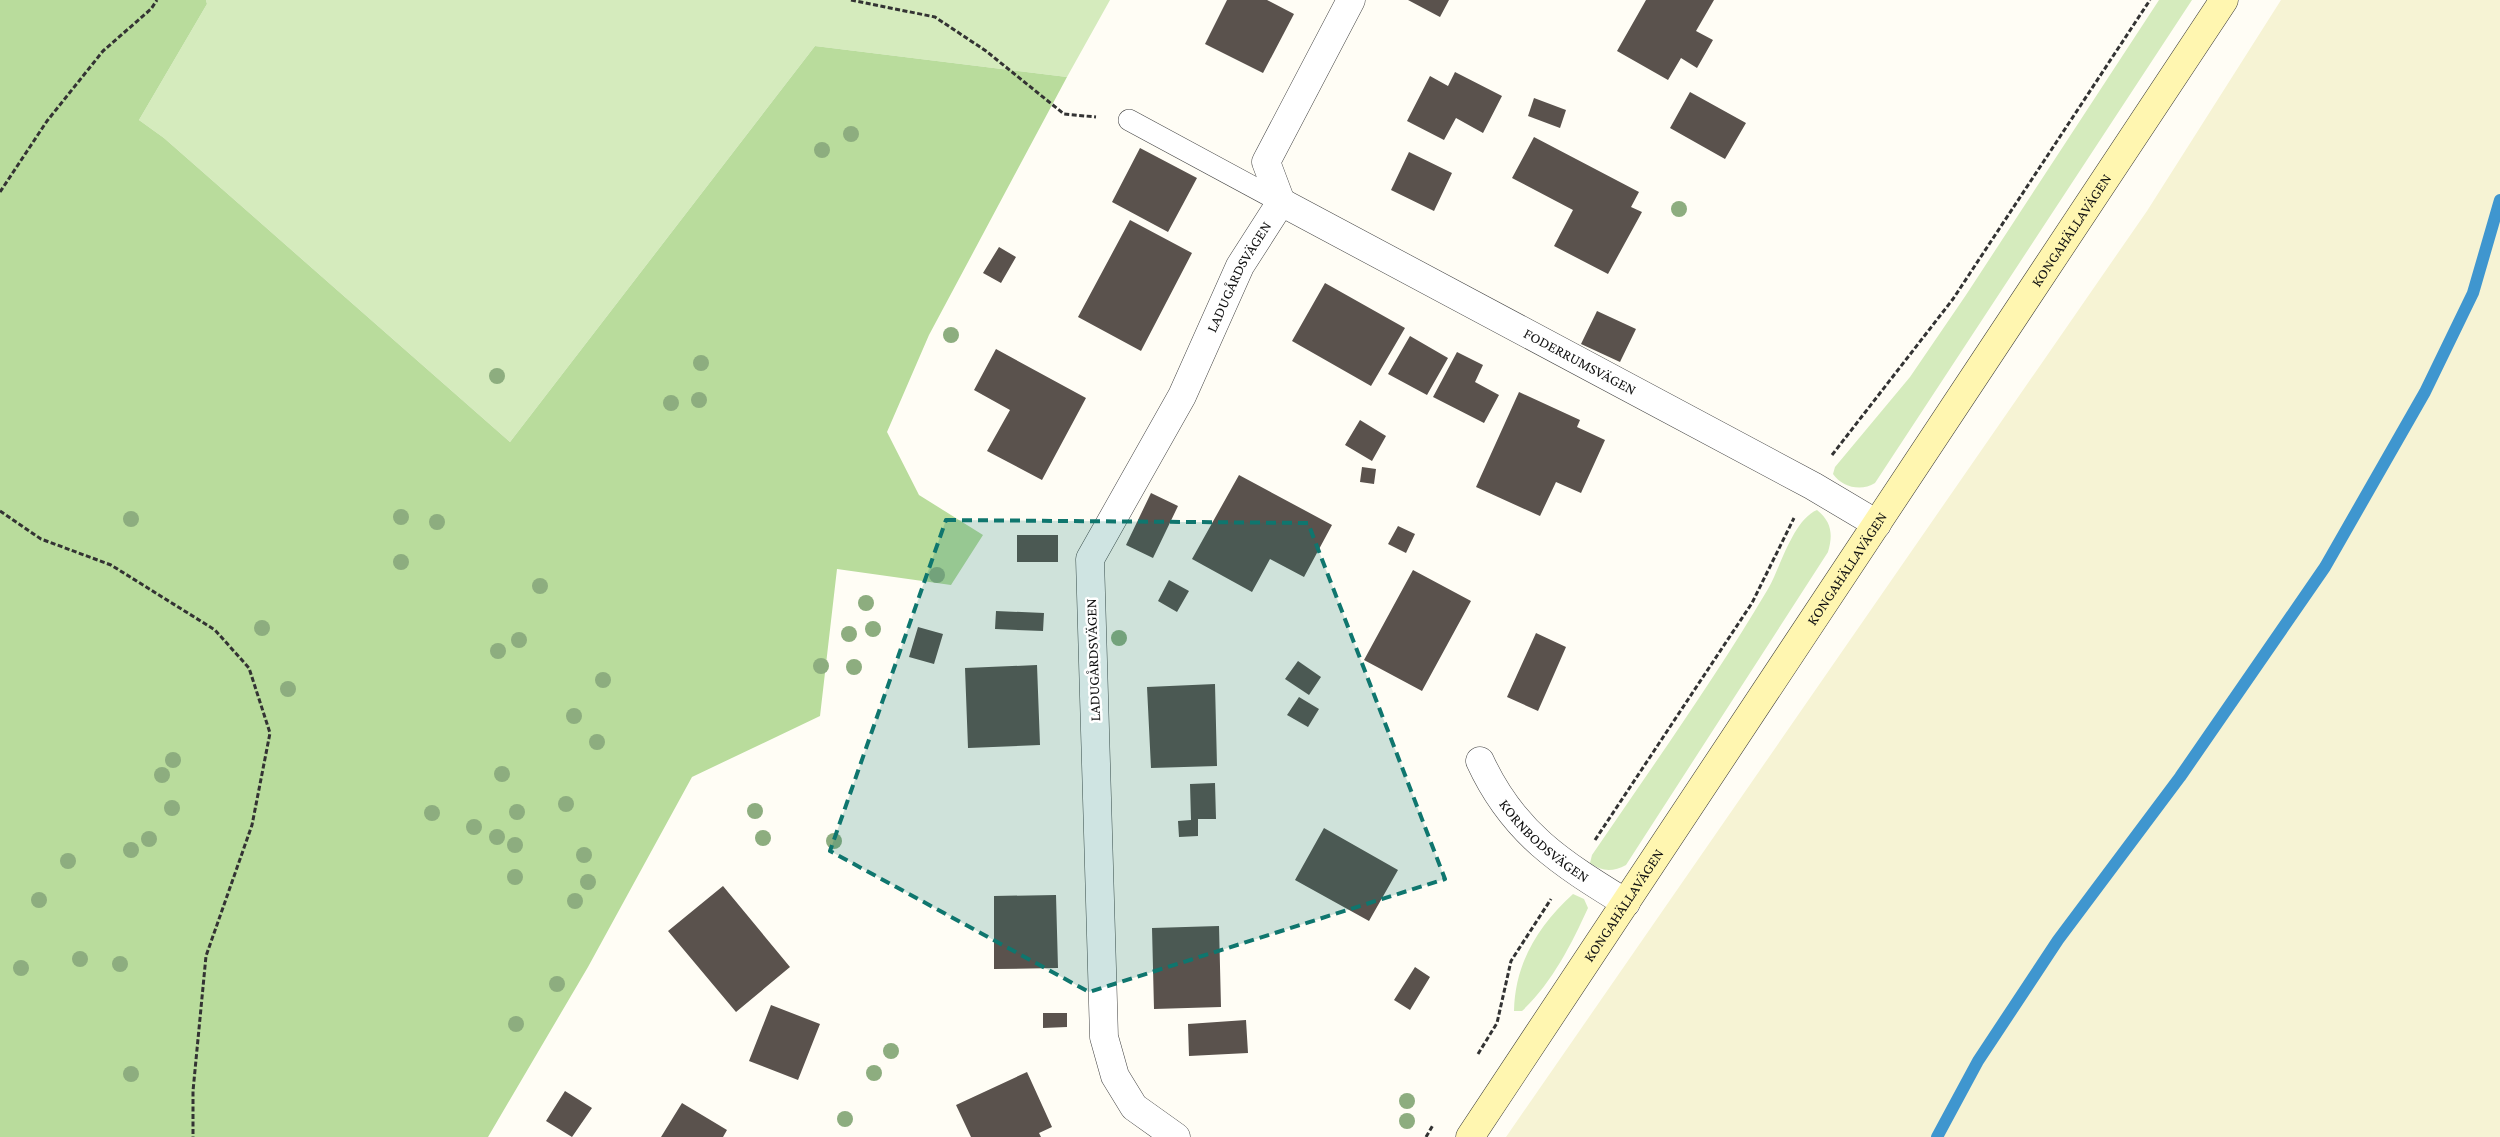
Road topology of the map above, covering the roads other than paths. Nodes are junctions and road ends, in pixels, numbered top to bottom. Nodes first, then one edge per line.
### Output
1 (1351, 0) edge
2 (2224, 0) edge
3 (1129, 120) road end
4 (1281, 202) junction
5 (1878, 524) junction
6 (1480, 761) dead end
7 (1626, 904) junction
8 (1176, 1137) edge
9 (1470, 1137) edge

1 - 4 street
2 - 5 street, KONGAHÄLLAVÄGEN
3 - 4 lane
4 - 5 street, FODERRUMSVÄGEN
4 - 8 street, LADUGÅRDSVÄGEN
5 - 7 street, KONGAHÄLLAVÄGEN
6 - 7 street, KORNBODSVÄGEN
7 - 9 street, KONGAHÄLLAVÄGEN

